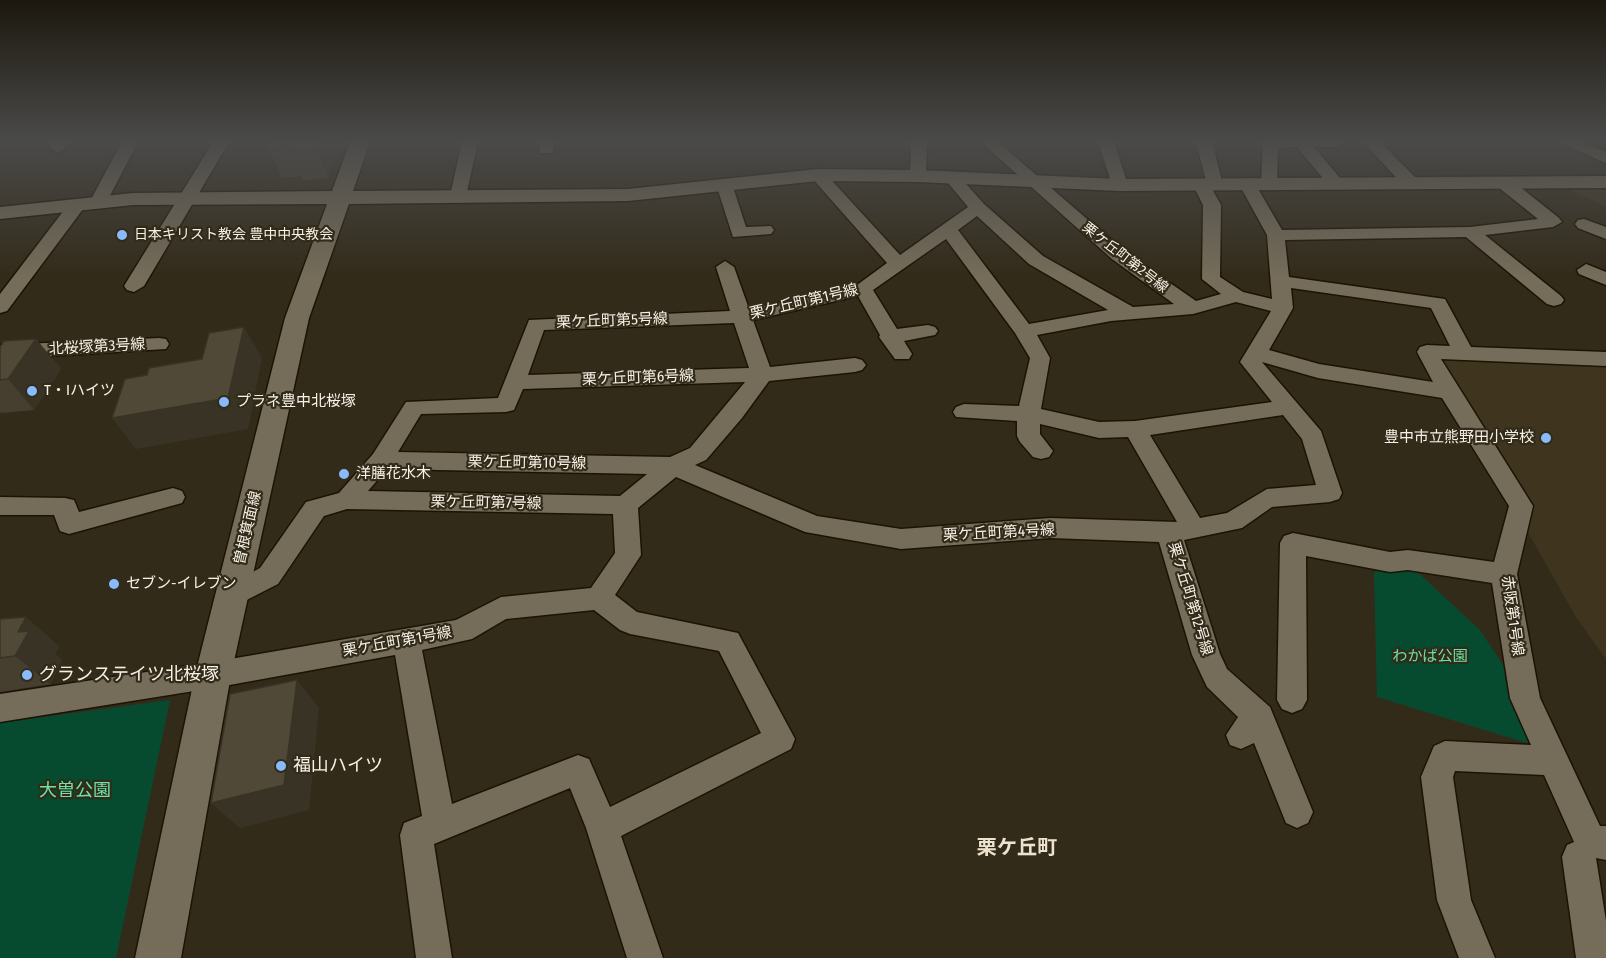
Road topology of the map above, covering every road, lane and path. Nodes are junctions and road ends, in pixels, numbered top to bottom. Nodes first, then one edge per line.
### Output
1 (99, 187) edge
2 (194, 187) edge
3 (343, 187) edge
4 (460, 187) edge
5 (700, 187) edge
6 (725, 187) edge
7 (828, 187) edge
8 (960, 187) edge
9 (1038, 187) edge
10 (1208, 187) edge
11 (1260, 187) edge
12 (1509, 187) edge
13 (458, 196) junction
14 (339, 197) junction
15 (187, 198) junction
16 (87, 204) junction
17 (978, 208) junction
18 (0, 213) edge
19 (1584, 224) dead end
20 (765, 230) dead end
21 (949, 231) junction
22 (1470, 232) junction
23 (1606, 234) edge
24 (1276, 235) junction
25 (899, 266) junction
26 (725, 267) dead end
27 (1586, 270) dead end
28 (1606, 279) edge
29 (1280, 281) junction
30 (134, 286) dead end
31 (863, 289) junction
32 (1236, 296) junction
33 (1554, 300) dead end
34 (0, 307) edge
35 (1192, 308) junction
36 (1283, 308) junction
37 (1132, 315) junction
38 (741, 317) junction
39 (1024, 330) junction
40 (928, 331) dead end
41 (889, 337) junction
42 (159, 344) dead end
43 (0, 352) edge
44 (1256, 353) junction
45 (1464, 353) junction
46 (902, 354) dead end
47 (1606, 359) edge
48 (855, 365) dead end
49 (762, 375) junction
50 (515, 381) junction
51 (1449, 393) junction
52 (1288, 407) junction
53 (964, 412) dead end
54 (1029, 414) junction
55 (1135, 429) junction
56 (1041, 451) dead end
57 (381, 460) junction
58 (673, 466) junction
59 (173, 497) dead end
60 (347, 500) junction
61 (625, 505) junction
62 (0, 506) edge
63 (1181, 530) junction
64 (1504, 574) junction
65 (233, 596) junction
66 (599, 598) junction
67 (406, 640) junction
68 (213, 675) junction
69 (1292, 700) dead end
70 (0, 708) edge
71 (1554, 761) junction
72 (1297, 812) dead end
73 (440, 824) junction
74 (602, 828) junction
75 (1593, 850) edge
76 (158, 958) edge
77 (434, 958) edge
78 (645, 958) edge
79 (1478, 958) edge
80 (1594, 958) edge

1 - 16 street
2 - 15 street
3 - 14 street, 曽根箕面線
4 - 13 street
5 - 13 street
6 - 20 street
7 - 25 street
8 - 17 street
9 - 35 street, 栗ケ丘町第2号線
10 - 32 street
11 - 24 street
12 - 22 street
13 - 14 street
14 - 15 street
14 - 65 street, 曽根箕面線
15 - 16 street
15 - 30 street
16 - 18 street
16 - 34 street
17 - 21 street, 栗ケ丘町第1号線
17 - 37 street
19 - 23 street
21 - 25 street, 栗ケ丘町第1号線
21 - 39 street
22 - 24 street
22 - 33 street
24 - 29 street
25 - 31 street, 栗ケ丘町第1号線
26 - 38 street
27 - 28 street
29 - 36 street
29 - 45 street
31 - 38 street, 栗ケ丘町第1号線
31 - 41 street
32 - 35 street
32 - 36 street
35 - 37 street
36 - 44 street
37 - 39 street
38 - 49 street, 栗ケ丘町第1号線
38 - 50 street, 栗ケ丘町第5号線
39 - 54 street
40 - 41 street
41 - 46 street
42 - 43 street, 北桜塚第3号線
44 - 51 street
44 - 52 street
45 - 47 street, 赤阪第1号線
45 - 51 street, 赤阪第1号線
48 - 49 street, 栗ケ丘町第6号線
49 - 50 street, 栗ケ丘町第6号線
49 - 58 street
50 - 57 street, 栗ケ丘町第5号線
51 - 64 street, 赤阪第1号線
52 - 55 street
52 - 63 street, 栗ケ丘町第4号線
53 - 54 street
54 - 55 street
54 - 56 street
55 - 63 street, 栗ケ丘町第12号線
57 - 58 street, 栗ケ丘町第10号線
57 - 60 street, 栗ケ丘町第5号線
58 - 61 street
58 - 63 street, 栗ケ丘町第4号線
59 - 62 street
60 - 61 street, 栗ケ丘町第7号線
60 - 65 street
61 - 66 street
63 - 72 street, 栗ケ丘町第12号線
64 - 69 street
64 - 71 street, 赤阪第1号線
65 - 68 street, 曽根箕面線
66 - 67 street, 栗ケ丘町第1号線
66 - 74 street
67 - 68 street, 栗ケ丘町第1号線
67 - 73 street
68 - 70 street, 栗ケ丘町第1号線
68 - 76 street, 曽根箕面線
71 - 75 street, 赤阪第1号線
71 - 79 street
73 - 74 street
73 - 77 street
74 - 78 street
75 - 80 street

